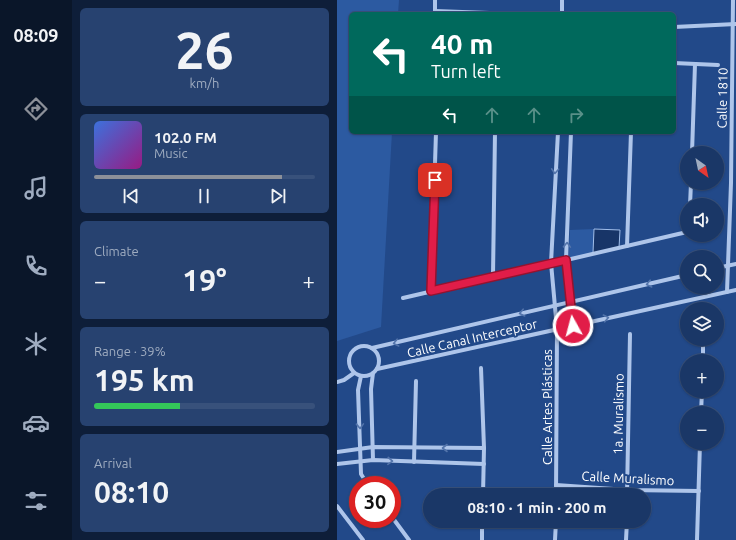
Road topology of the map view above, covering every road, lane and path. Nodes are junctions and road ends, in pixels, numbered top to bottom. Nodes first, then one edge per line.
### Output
1 (435, 0) edge
2 (562, 0) edge
3 (733, 0) edge
4 (435, 12) edge
5 (562, 12) edge
6 (735, 24) edge
7 (676, 26) edge
8 (676, 63) edge
9 (695, 64) junction
10 (718, 64) dead end
11 (734, 84) edge
12 (436, 134) edge
13 (495, 134) edge
14 (557, 134) edge
15 (571, 134) edge
16 (631, 134) edge
17 (692, 146) edge
18 (736, 182) edge
19 (731, 183) junction
20 (680, 234) edge
21 (627, 246) junction
22 (566, 260) junction
23 (551, 263) junction
24 (736, 264) edge
25 (727, 266) junction
26 (724, 267) edge
27 (493, 276) junction
28 (680, 277) edge
29 (736, 290) edge
30 (431, 291) junction
31 (727, 292) junction
32 (403, 298) dead end
33 (570, 302) junction
34 (555, 306) junction
35 (573, 326) junction
36 (557, 329) junction
37 (630, 334) dead end
38 (372, 348) junction
39 (481, 368) dead end
40 (377, 369) junction
41 (354, 373) junction
42 (373, 373) junction
43 (361, 376) junction
44 (416, 380) dead end
45 (337, 382) edge
46 (373, 447) junction
47 (361, 448) junction
48 (414, 448) junction
49 (483, 448) junction
50 (700, 450) edge
51 (337, 452) edge
52 (373, 460) junction
53 (361, 462) junction
54 (414, 462) junction
55 (337, 464) edge
56 (484, 464) junction
57 (362, 476) edge
58 (557, 485) junction
59 (483, 488) edge
60 (557, 488) edge
61 (599, 488) edge
62 (627, 488) edge
63 (651, 490) edge
64 (699, 491) junction
65 (337, 506) edge
66 (400, 528) edge
67 (482, 528) edge
68 (556, 528) edge
69 (627, 528) edge
70 (363, 540) edge
71 (409, 540) edge
72 (482, 540) edge
73 (555, 540) edge
74 (626, 540) edge
75 (697, 540) edge

1 - 4 street
2 - 5 street
3 - 6 street, Calle 1810
6 - 7 street
6 - 11 street, Calle 1810
8 - 9 street
9 - 10 street
9 - 17 street
11 - 19 street, Calle 1810
12 - 30 street
13 - 27 street
14 -> 23 street, Calle Artes Plásticas
22 -> 15 street
16 - 21 street
18 - 19 street
19 - 25 street, Calle 1810
20 - 21 street
21 - 22 street
22 - 23 street
22 - 33 street
23 - 27 street
23 - 34 street, Calle Artes Plásticas
24 - 25 street
25 - 26 street
25 - 31 street, Calle 1810
27 - 30 street
28 -> 33 street, Calle Canal Interceptor
29 - 31 street, Calle Canal Interceptor
30 - 32 street
35 -> 31 street, Calle Canal Interceptor
33 - 34 street, Calle Canal Interceptor
33 - 35 street
34 - 36 street, Calle Artes Plásticas
34 -> 38 street, Calle Canal Interceptor
35 - 36 street, Calle Canal Interceptor
36 - 40 street, Calle Canal Interceptor
36 - 58 street, Calle Artes Plásticas
37 - 62 street, 1a. Muralismo
38 - 40 street
38 - 41 street
39 - 49 street
40 - 42 street
41 - 43 street
41 - 45 street
42 - 43 street
42 - 46 street
43 -> 47 street
44 - 48 street
46 - 47 street
46 - 48 street
46 - 52 street
47 - 51 street
47 - 53 street
49 -> 48 street
48 - 54 street
49 - 56 street
50 - 64 street
52 - 53 street
52 -> 54 street
53 - 55 street
53 - 57 street
54 - 56 street
56 - 59 street
58 - 60 street, Calle Artes Plásticas
58 - 61 street, Calle Muralismo
63 - 64 street, Calle Muralismo
64 - 75 street
65 - 70 street
66 - 71 street
67 - 72 street
68 - 73 street
69 - 74 street

